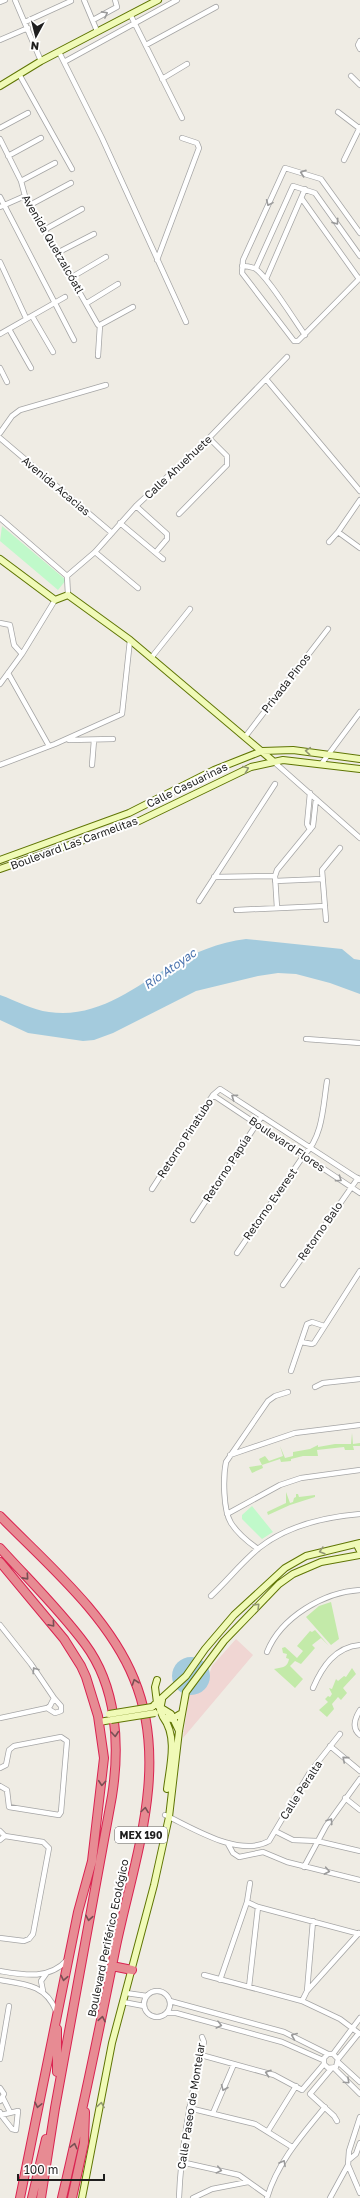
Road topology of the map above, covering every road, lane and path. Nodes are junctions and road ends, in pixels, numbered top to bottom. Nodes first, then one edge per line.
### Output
1 (5, 0) edge
2 (15, 0) edge
3 (84, 0) edge
4 (115, 0) edge
5 (158, 0) edge
6 (177, 0) edge
7 (71, 1) edge
8 (0, 2) edge
9 (216, 7) dead end
10 (130, 14) junction
11 (93, 20) junction
12 (25, 22) junction
13 (135, 24) junction
14 (28, 28) junction
15 (97, 31) junction
16 (0, 40) edge
17 (360, 41) edge
18 (146, 45) junction
19 (360, 49) edge
20 (59, 52) junction
21 (41, 61) junction
22 (64, 62) junction
23 (188, 64) dead end
24 (19, 74) junction
25 (351, 76) dead end
26 (162, 79) junction
27 (360, 85) edge
28 (0, 86) edge
29 (338, 112) dead end
30 (28, 113) dead end
31 (182, 118) dead end
32 (0, 128) edge
33 (360, 128) edge
34 (41, 138) dead end
35 (182, 138) dead end
36 (0, 139) edge
37 (2, 147) edge
38 (8, 156) junction
39 (344, 160) dead end
40 (55, 163) dead end
41 (72, 170) dead end
42 (21, 181) junction
43 (71, 183) dead end
44 (305, 189) junction
45 (25, 196) junction
46 (0, 197) edge
47 (302, 199) junction
48 (30, 205) junction
49 (2, 206) edge
50 (82, 209) dead end
51 (44, 230) junction
52 (360, 233) edge
53 (94, 234) dead end
54 (57, 254) junction
55 (360, 256) edge
56 (106, 257) dead end
57 (157, 260) junction
58 (0, 262) edge
59 (242, 266) junction
60 (256, 268) junction
61 (72, 277) junction
62 (359, 278) edge
63 (266, 279) junction
64 (118, 284) dead end
65 (65, 297) dead end
66 (54, 303) junction
67 (87, 303) junction
68 (133, 307) dead end
69 (32, 316) junction
70 (26, 318) junction
71 (186, 322) dead end
72 (100, 325) junction
73 (9, 329) junction
74 (0, 334) edge
75 (305, 335) junction
76 (74, 340) dead end
77 (53, 352) dead end
78 (98, 356) dead end
79 (287, 357) dead end
80 (0, 368) edge
81 (31, 368) dead end
82 (266, 379) junction
83 (7, 382) dead end
84 (106, 385) dead end
85 (0, 432) edge
86 (0, 438) edge
87 (209, 438) junction
88 (360, 491) edge
89 (360, 500) edge
90 (136, 506) junction
91 (179, 514) dead end
92 (0, 518) edge
93 (120, 523) junction
94 (338, 532) junction
95 (112, 533) junction
96 (329, 542) dead end
97 (360, 548) edge
98 (94, 552) junction
99 (156, 552) junction
100 (0, 559) edge
101 (163, 559) dead end
102 (67, 576) junction
103 (138, 588) dead end
104 (68, 595) junction
105 (55, 600) junction
106 (190, 609) dead end
107 (0, 623) edge
108 (328, 629) dead end
109 (130, 640) junction
110 (22, 654) junction
111 (151, 658) junction
112 (8, 673) junction
113 (0, 684) edge
114 (360, 712) edge
115 (245, 737) junction
116 (113, 739) dead end
117 (65, 740) junction
118 (94, 740) junction
119 (49, 746) junction
120 (262, 751) junction
121 (328, 754) junction
122 (360, 759) edge
123 (273, 761) junction
124 (322, 763) junction
125 (0, 765) edge
126 (92, 765) dead end
127 (360, 768) edge
128 (275, 784) dead end
129 (310, 793) junction
130 (316, 799) junction
131 (148, 816) joint
132 (310, 830) junction
133 (360, 838) edge
134 (340, 848) dead end
135 (0, 860) edge
136 (0, 869) edge
137 (214, 877) junction
138 (275, 879) junction
139 (322, 879) junction
140 (199, 901) dead end
141 (325, 906) junction
142 (277, 908) junction
143 (236, 910) dead end
144 (326, 920) dead end
145 (306, 1039) dead end
146 (360, 1043) edge
147 (327, 1080) dead end
148 (220, 1089) joint
149 (213, 1095) junction
150 (262, 1116) junction
151 (257, 1124) junction
152 (311, 1148) junction
153 (304, 1155) junction
154 (359, 1179) edge
155 (351, 1187) junction
156 (152, 1189) dead end
157 (360, 1193) edge
158 (193, 1220) dead end
159 (237, 1253) dead end
160 (360, 1271) edge
161 (283, 1285) dead end
162 (324, 1326) junction
163 (301, 1342) junction
164 (291, 1371) dead end
165 (360, 1380) edge
166 (315, 1387) dead end
167 (288, 1392) dead end
168 (360, 1425) edge
169 (230, 1455) junction
170 (360, 1470) edge
171 (227, 1514) junction
172 (360, 1514) edge
173 (0, 1516) edge
174 (360, 1544) edge
175 (0, 1548) edge
176 (258, 1549) junction
177 (360, 1551) edge
178 (360, 1555) edge
179 (0, 1562) edge
180 (360, 1590) edge
181 (211, 1596) dead end
182 (234, 1615) junction
183 (242, 1621) junction
184 (0, 1625) edge
185 (216, 1635) junction
186 (224, 1641) junction
187 (360, 1645) edge
188 (267, 1652) dead end
189 (194, 1666) junction
190 (202, 1672) junction
191 (157, 1680) dead end
192 (180, 1683) junction
193 (313, 1688) dead end
194 (188, 1689) junction
195 (54, 1698) junction
196 (156, 1706) junction
197 (46, 1708) junction
198 (360, 1710) edge
199 (182, 1713) junction
200 (163, 1716) junction
201 (110, 1717) junction
202 (0, 1718) edge
203 (99, 1719) junction
204 (174, 1719) junction
205 (179, 1731) junction
206 (340, 1734) dead end
207 (360, 1734) edge
208 (330, 1746) junction
209 (0, 1768) edge
210 (360, 1771) edge
211 (360, 1779) edge
212 (0, 1786) edge
213 (345, 1798) junction
214 (360, 1810) edge
215 (167, 1816) junction
216 (0, 1831) edge
217 (275, 1831) junction
218 (5, 1836) junction
219 (0, 1840) edge
220 (318, 1841) junction
221 (228, 1844) junction
222 (262, 1845) junction
223 (360, 1851) edge
224 (262, 1852) junction
225 (98, 1864) junction
226 (304, 1867) junction
227 (360, 1880) edge
228 (250, 1883) dead end
229 (247, 1902) junction
230 (258, 1907) junction
231 (78, 1912) junction
232 (313, 1921) junction
233 (360, 1933) edge
234 (0, 1938) edge
235 (68, 1958) junction
236 (112, 1966) junction
237 (130, 1970) junction
238 (0, 1971) edge
239 (47, 1973) junction
240 (204, 1975) dead end
241 (0, 1980) edge
242 (220, 1980) junction
243 (249, 1987) junction
244 (307, 1991) junction
245 (43, 1992) junction
246 (126, 1993) junction
247 (147, 1996) junction
248 (170, 2001) junction
249 (302, 2001) junction
250 (123, 2002) junction
251 (9, 2006) dead end
252 (144, 2006) junction
253 (57, 2013) junction
254 (167, 2013) junction
255 (360, 2018) edge
256 (56, 2023) junction
257 (351, 2028) junction
258 (359, 2034) edge
259 (202, 2037) dead end
260 (331, 2054) junction
261 (201, 2055) junction
262 (0, 2059) edge
263 (338, 2061) junction
264 (324, 2062) junction
265 (234, 2064) junction
266 (332, 2069) junction
267 (360, 2082) edge
268 (296, 2086) junction
269 (0, 2088) edge
270 (58, 2092) junction
271 (360, 2094) edge
272 (1, 2100) edge
273 (84, 2104) junction
274 (325, 2107) junction
275 (55, 2108) junction
276 (189, 2108) junction
277 (10, 2112) junction
278 (1, 2113) edge
279 (214, 2113) junction
280 (360, 2117) edge
281 (337, 2121) dead end
282 (268, 2130) junction
283 (360, 2143) edge
284 (292, 2147) junction
285 (350, 2159) junction
286 (181, 2162) junction
287 (348, 2165) junction
288 (248, 2182) junction
289 (360, 2193) edge
290 (267, 2197) edge
291 (20, 2198) edge
292 (32, 2198) edge
293 (41, 2198) edge
294 (62, 2198) edge
295 (72, 2198) edge
296 (82, 2198) edge
297 (179, 2198) edge
298 (192, 2198) edge
299 (330, 2198) edge

1 - 8 street
2 - 12 street
3 - 11 street
11 -> 4 street
5 - 10 street
6 - 13 street
7 - 12 street
9 - 18 street
10 - 13 street
10 - 15 street
11 - 15 street
12 - 14 street
13 - 18 street
13 - 22 street
14 - 16 street
14 - 21 street
15 - 20 street
17 - 19 street
18 - 26 street
20 - 21 street
20 - 22 street
21 - 24 street
22 - 57 street
23 - 26 street
24 - 28 street
24 - 41 street
25 - 27 street
26 - 31 street
29 - 33 street
30 - 32 street
33 - 39 street
34 - 38 street
35 - 57 street
36 - 37 street, Avenida Quetzalcóatl
37 - 38 street, Avenida Quetzalcóatl
38 - 42 street, Avenida Quetzalcóatl
40 - 42 street
42 - 45 street, Avenida Quetzalcóatl
43 - 48 street
44 - 47 street
44 -> 55 street
44 - 60 street
45 - 48 street, Avenida Quetzalcóatl
45 - 49 street
46 - 49 street
47 - 62 street
47 - 63 street
48 - 51 street, Avenida Quetzalcóatl
49 - 66 street
50 - 51 street
51 - 54 street, Avenida Quetzalcóatl
52 -> 59 street
53 - 54 street
54 - 61 street, Avenida Quetzalcóatl
56 - 61 street
57 - 71 street
58 - 70 street
59 - 60 street
59 - 75 street
60 - 63 street
61 - 67 street, Avenida Quetzalcóatl
62 - 75 street
63 - 75 street
64 - 67 street
65 - 66 street
66 - 69 street
66 - 76 street
67 - 72 street, Avenida Quetzalcóatl
68 - 72 street
69 - 70 street
69 - 77 street
70 - 73 street
72 - 78 street
73 - 74 street
73 - 81 street
79 - 82 street, Calle Ahuehuete
80 - 83 street
82 - 87 street, Calle Ahuehuete
82 - 88 street
84 - 85 street
86 - 95 street, Avenida Acacias
87 - 90 street, Calle Ahuehuete
87 - 91 street
89 - 94 street
90 - 93 street, Calle Ahuehuete
90 - 99 street
92 - 102 street
93 - 95 street, Calle Ahuehuete
93 - 99 street
94 - 96 street
94 - 97 street
95 - 98 street, Calle Ahuehuete
98 - 102 street, Calle Ahuehuete
98 - 103 street
99 - 101 street
100 - 105 street
102 - 104 street
104 - 105 street
104 - 109 street
105 - 110 street
106 - 111 street
107 - 110 street
108 - 115 street, Privada Pinos
109 - 111 street
109 - 117 street
110 - 112 street
111 - 115 street
112 - 113 street
112 - 119 street
114 - 121 street
115 - 120 street
116 - 118 street
117 - 118 street
117 - 119 street
118 - 126 street
119 - 125 street
121 -> 120 street, Calle Casuarinas
120 - 123 street
120 - 135 street, Calle Casuarinas
121 - 122 street, Calle Casuarinas
121 - 124 street
123 - 124 street, Calle Casuarinas
123 - 129 street
131 -> 123 street, Calle Casuarinas
124 - 127 street, Calle Casuarinas
128 - 137 street
129 - 130 street
129 - 132 street
130 - 132 street
130 - 133 street
131 - 136 street, Boulevard Las Carmelitas
132 - 138 street
134 - 139 street
137 - 138 street
137 - 140 street
138 - 139 street
138 - 142 street
139 - 141 street
141 - 142 street
141 - 144 street
142 - 143 street
145 - 146 street
147 - 152 street
148 - 149 street, Retorno Pinatubo
150 -> 148 street, Boulevard Flores
149 - 151 street, Boulevard Flores
149 - 156 street, Retorno Pinatubo
150 - 151 street, Retorno Papúa
150 - 152 street, Boulevard Flores
151 - 153 street, Boulevard Flores
151 - 158 street, Retorno Papúa
152 - 153 street, Retorno Everest
152 - 154 street, Boulevard Flores
153 -> 155 street, Boulevard Flores
153 - 159 street, Retorno Everest
154 - 155 street, Retorno Balo
155 - 157 street, Boulevard Flores
155 - 161 street, Retorno Balo
160 - 162 street
162 - 163 street
162 - 163 street
163 - 164 street
165 - 166 street
167 - 169 street
168 - 169 street
169 - 171 street
170 - 171 street
171 - 176 street
172 - 176 street
236 -> 173 highway, Boulevard Periférico Ecológico / MEX 190
174 - 177 street
174 -> 182 street
175 -> 225 highway, Boulevard Periférico Ecológico / MEX 190
176 - 181 street
183 -> 178 street
179 -> 203 highway
180 - 188 street
182 - 183 street
182 - 185 street
183 - 186 street
195 -> 184 street
185 - 186 street
185 - 189 street
186 - 190 street
187 - 193 street
189 - 190 street
189 - 192 street
190 - 194 street
191 - 196 street
192 - 194 street
192 - 196 street
194 - 199 street
195 - 197 street
195 - 197 street
196 - 200 street
196 - 201 street, bridge
196 - 204 street
197 - 202 street
198 - 207 street
199 - 204 street
199 - 205 street
200 - 201 street, bridge
200 - 204 street
200 - 215 street
201 - 203 street
203 -> 231 highway
204 - 205 street
205 - 215 street
206 - 208 street, Calle Peralta
210 -> 208 street
208 - 217 street, Calle Peralta
209 - 212 street
211 - 213 street
213 - 214 street
220 -> 213 street
215 - 221 street
215 - 237 street
216 - 218 street
217 - 220 street
217 - 222 street, Calle Peralta
218 - 219 street
218 - 234 street
220 - 223 street
220 - 226 street
221 - 222 street
221 - 224 street
222 - 224 street
224 - 226 street
225 - 231 highway
225 -> 270 highway, Boulevard Periférico Ecológico / MEX 190
226 -> 227 street
228 - 229 street
229 - 230 street
229 - 242 street
230 - 232 street
230 - 243 street
231 - 235 highway
232 - 233 street
232 - 244 street
233 - 244 street
235 - 239 street
235 -> 253 highway
236 - 237 highway
273 -> 236 highway, Boulevard Periférico Ecológico / MEX 190
237 - 246 street
238 - 239 street
239 - 245 street
240 - 242 street
241 - 245 street
242 - 243 street
243 - 249 street
244 - 249 street
245 - 253 street
246 - 247 street
246 - 250 street
247 - 248 street
247 - 252 street
248 - 254 street
260 -> 248 street
249 - 257 street
250 - 252 street
296 -> 250 street
251 - 262 street
252 - 254 street
253 - 256 highway
254 -> 264 street
255 - 257 street
256 - 270 highway
256 -> 291 highway
257 - 258 street
257 - 260 street
258 - 263 street
259 - 261 street, Calle Paseo de Montelar
260 - 263 street
260 - 264 street
261 - 265 street
261 - 276 street, Calle Paseo de Montelar
263 - 266 street
263 - 267 street
264 - 266 street
264 - 268 street
268 -> 265 street
265 -> 279 street
266 -> 271 street
266 - 274 street
268 - 282 street
269 - 272 street
270 - 275 highway, Boulevard Periférico Ecológico / MEX 190
272 - 277 street
294 -> 273 highway, Boulevard Periférico Ecológico / MEX 190
273 - 295 highway
274 - 281 street
274 - 284 street
275 - 292 highway
275 - 293 highway, Boulevard Periférico Ecológico / MEX 190
276 - 279 street
276 - 286 street, Calle Paseo de Montelar
277 - 278 street
277 - 278 street
279 - 282 street
280 - 285 street
282 - 284 street
283 - 285 street
290 -> 284 street
285 - 287 street
286 -> 288 street
286 - 297 street, Calle Paseo de Montelar
287 - 289 street
287 - 299 street
288 - 290 street
288 - 298 street

